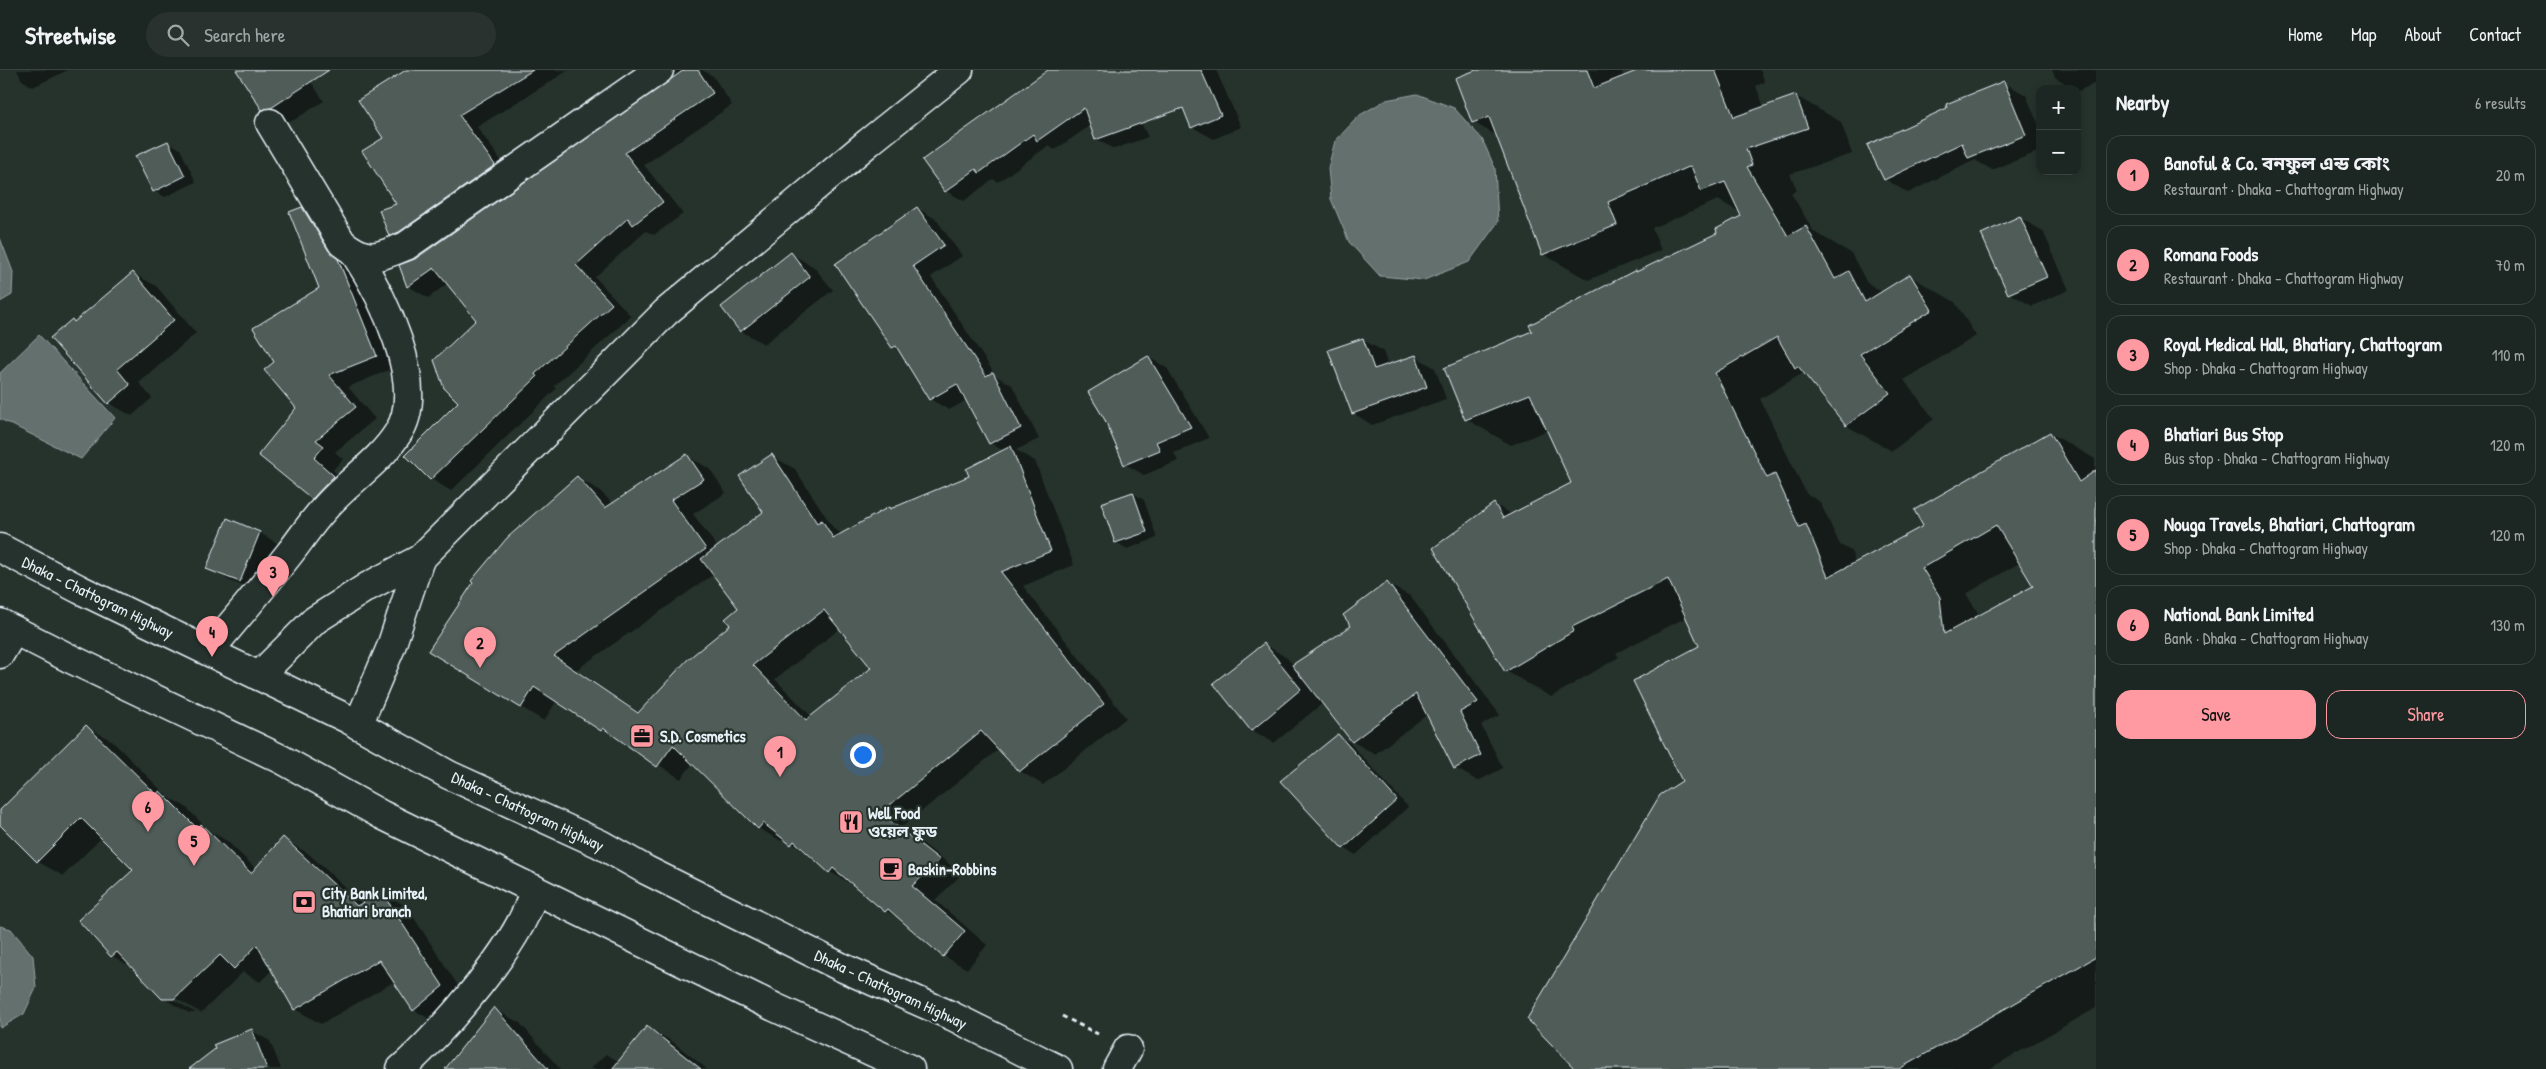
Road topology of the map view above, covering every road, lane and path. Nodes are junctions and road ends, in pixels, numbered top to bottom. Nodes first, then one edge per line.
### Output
1 (659, 70) edge
2 (959, 70) edge
3 (270, 123) dead end
4 (354, 252) junction
5 (0, 548) edge
6 (420, 559) junction
7 (7, 627) edge
8 (208, 650) junction
9 (0, 654) edge
10 (259, 676) junction
11 (358, 725) junction
12 (534, 889) junction
13 (1062, 1016) dead end
14 (1122, 1059) edge
15 (401, 1069) edge
16 (910, 1069) edge
17 (1058, 1069) edge

1 - 4 main road
2 - 6 main road
3 - 4 main road
4 - 8 main road
5 - 8 main road, Dhaka - Chattogram Highway
6 - 10 main road
6 - 11 main road
7 - 9 main road
7 - 12 main road
8 - 10 main road, Dhaka - Chattogram Highway
10 - 11 main road, Dhaka - Chattogram Highway
11 - 17 main road, Dhaka - Chattogram Highway
12 - 15 main road
12 - 16 main road
13 - 14 path

